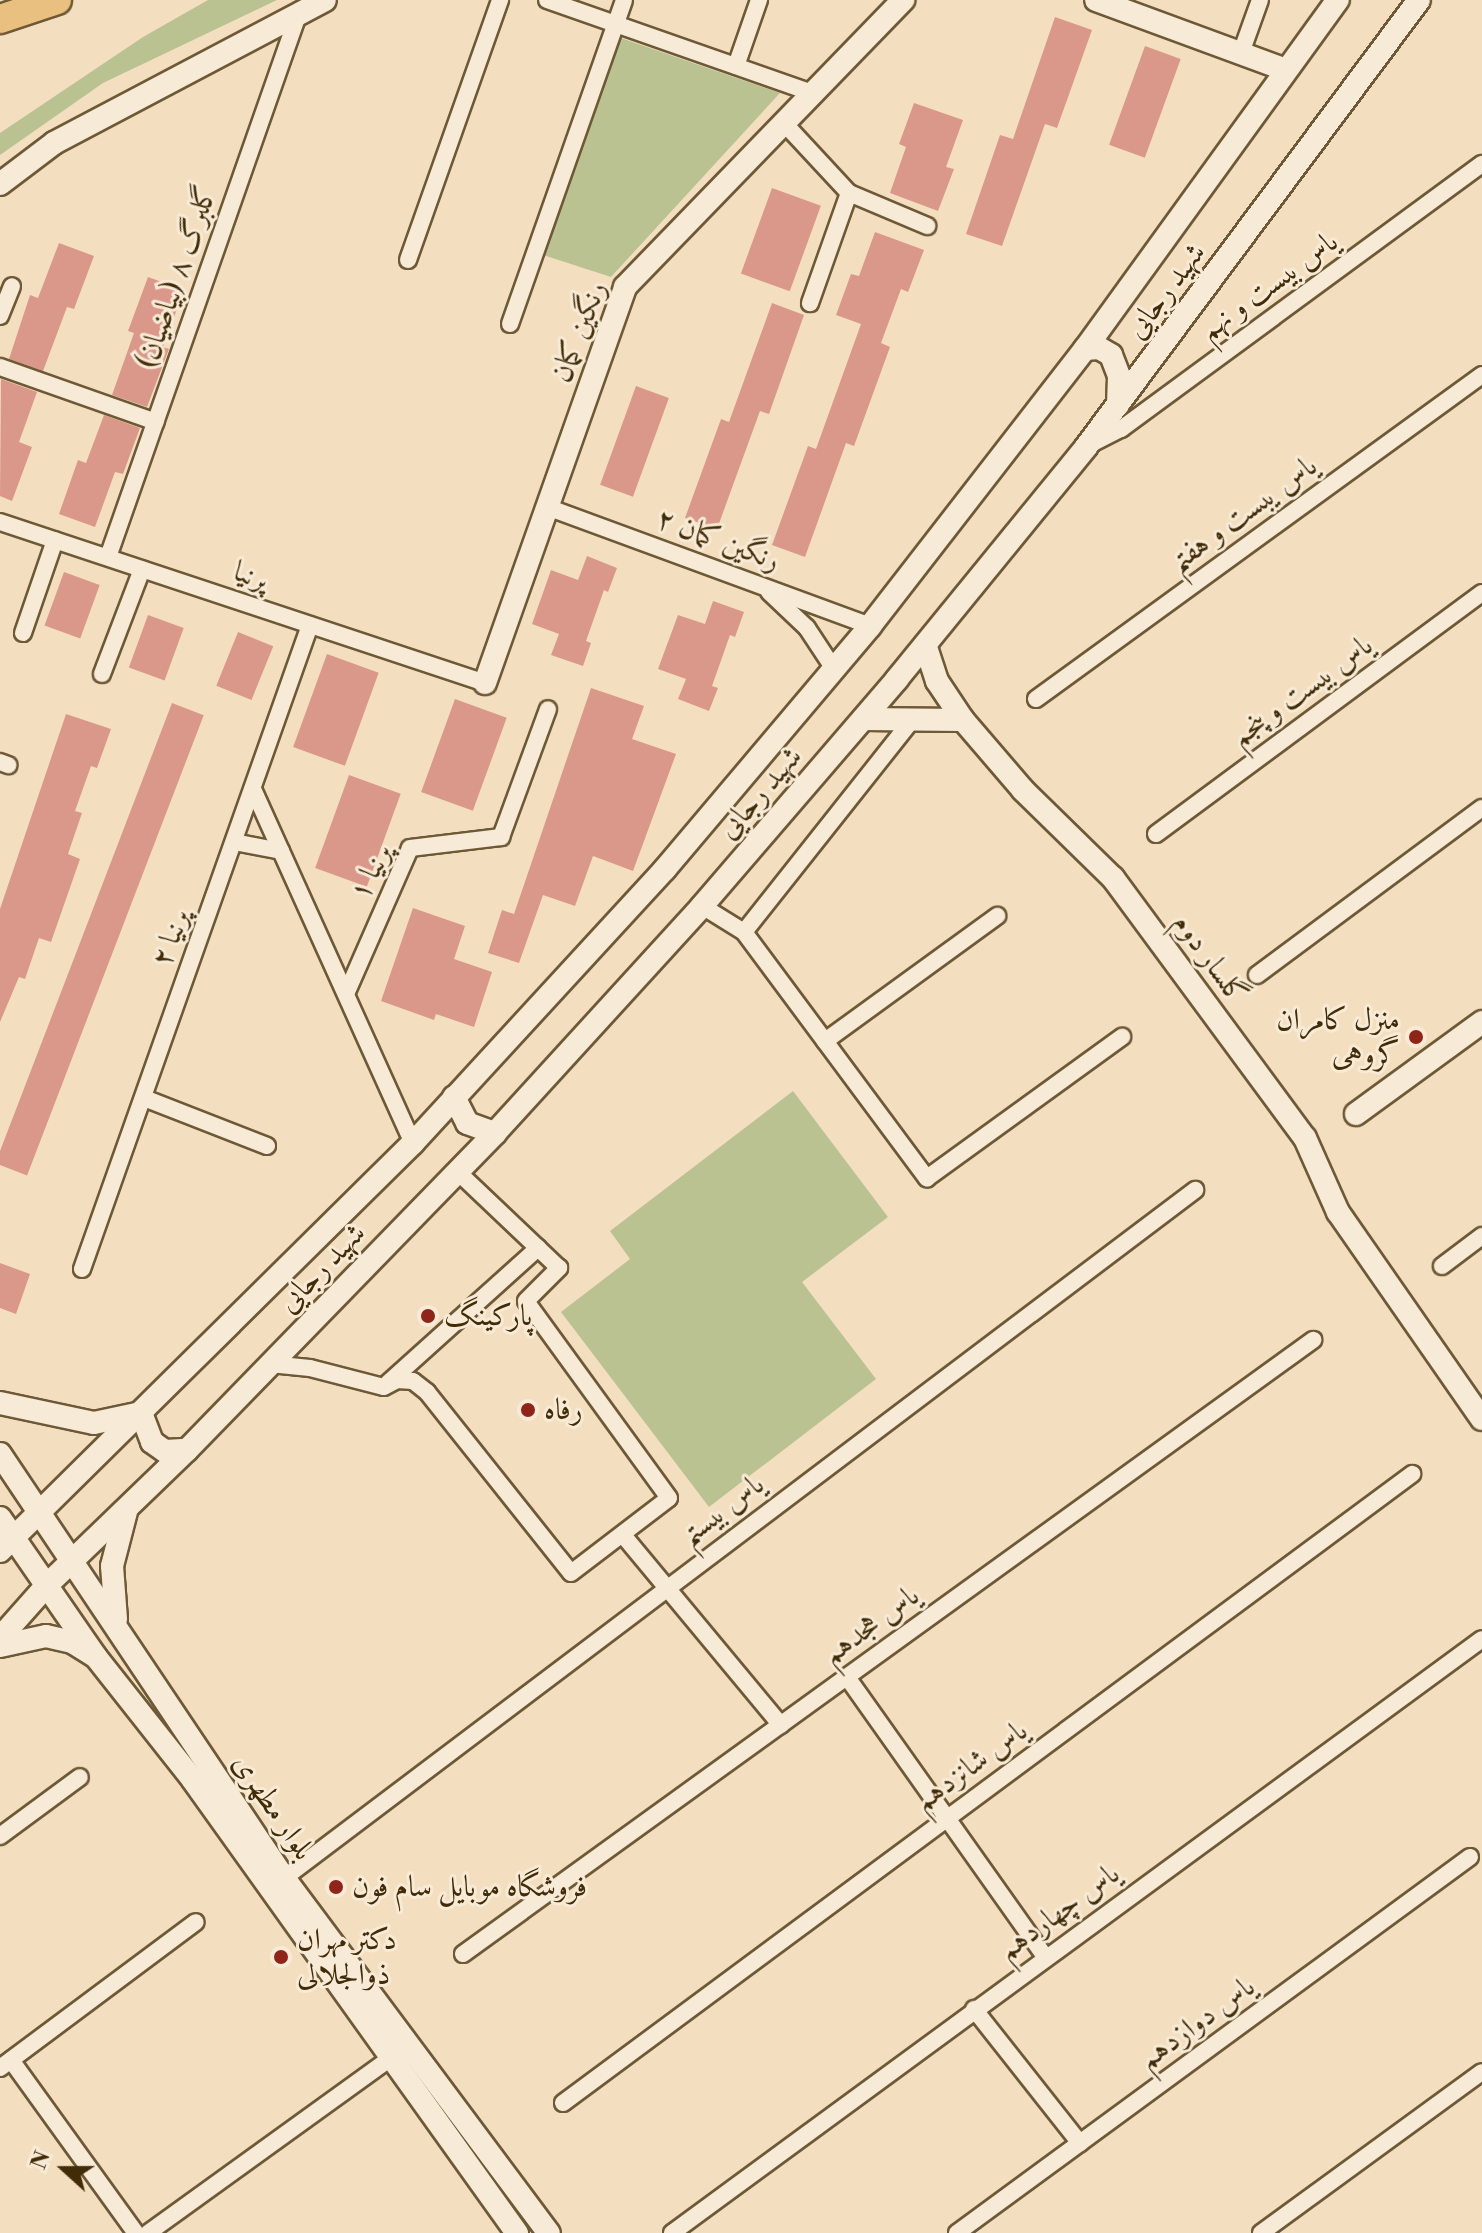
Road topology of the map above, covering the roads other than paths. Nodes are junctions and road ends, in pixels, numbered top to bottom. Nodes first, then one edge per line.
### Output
1 (57, 0) edge
2 (325, 0) edge
3 (500, 0) edge
4 (547, 0) edge
5 (624, 0) edge
6 (759, 0) edge
7 (903, 0) edge
8 (1260, 0) edge
9 (1338, 0) edge
10 (1419, 0) edge
11 (1104, 1) edge
12 (298, 15) junction
13 (0, 19) edge
14 (615, 24) junction
15 (1241, 53) junction
16 (736, 66) junction
17 (1286, 70) junction
18 (813, 93) junction
19 (784, 123) junction
20 (1482, 164) edge
21 (0, 184) edge
22 (849, 193) junction
23 (927, 226) dead end
24 (408, 260) dead end
25 (12, 286) dead end
26 (810, 303) dead end
27 (0, 316) edge
28 (510, 324) dead end
29 (1085, 349) junction
30 (0, 367) edge
31 (1482, 375) edge
32 (1118, 405) junction
33 (156, 422) junction
34 (1086, 447) junction
35 (547, 507) junction
36 (0, 522) edge
37 (55, 540) junction
38 (108, 557) junction
39 (142, 569) junction
40 (762, 586) junction
41 (1482, 593) edge
42 (310, 625) junction
43 (870, 626) junction
44 (23, 633) dead end
45 (925, 645) junction
46 (834, 669) junction
47 (102, 674) dead end
48 (485, 683) joint
49 (1036, 699) dead end
50 (548, 709) dead end
51 (863, 719) junction
52 (913, 719) junction
53 (963, 720) junction
54 (253, 789) junction
55 (1482, 808) edge
56 (1156, 834) dead end
57 (234, 842) junction
58 (281, 851) junction
59 (702, 906) junction
60 (997, 916) dead end
61 (744, 932) junction
62 (1257, 975) dead end
63 (346, 994) junction
64 (1482, 1022) edge
65 (1122, 1037) dead end
66 (825, 1041) junction
67 (454, 1097) junction
68 (144, 1098) junction
69 (1356, 1114) dead end
70 (495, 1133) junction
71 (413, 1143) junction
72 (267, 1146) dead end
73 (458, 1172) junction
74 (1195, 1190) dead end
75 (1482, 1236) edge
76 (538, 1248) junction
77 (1442, 1266) dead end
78 (82, 1269) dead end
79 (1313, 1340) dead end
80 (270, 1364) junction
81 (384, 1387) junction
82 (0, 1403) edge
83 (141, 1413) junction
84 (1482, 1419) edge
85 (187, 1450) junction
86 (0, 1454) edge
87 (1412, 1474) dead end
88 (129, 1505) junction
89 (39, 1513) junction
90 (0, 1518) edge
91 (623, 1535) junction
92 (7, 1544) edge
93 (72, 1561) junction
94 (47, 1585) junction
95 (665, 1588) junction
96 (118, 1628) junction
97 (0, 1638) edge
98 (1482, 1639) edge
99 (0, 1646) edge
100 (96, 1657) junction
101 (847, 1677) junction
102 (781, 1725) junction
103 (80, 1777) dead end
104 (947, 1819) junction
105 (0, 1836) edge
106 (1470, 1857) dead end
107 (284, 1878) junction
108 (196, 1922) dead end
109 (463, 1954) dead end
110 (1045, 1957) junction
111 (974, 2009) junction
112 (392, 2057) junction
113 (6, 2064) edge
114 (1482, 2072) edge
115 (563, 2103) dead end
116 (1080, 2143) junction
117 (136, 2233) edge
118 (148, 2233) edge
119 (517, 2233) edge
120 (549, 2233) edge
121 (672, 2233) edge
122 (957, 2233) edge
123 (1261, 2233) edge

1 - 13 highway
2 - 12 street
3 - 24 street
4 - 14 street
5 - 14 street
6 - 16 street
7 - 18 street, رنگین کمان
8 - 15 street
9 - 17 street, شهید رجایی
10 - 32 street, شهید رجایی
11 - 15 street
12 - 21 street
12 - 33 street, گلبرگ ۸ (بیاضیان)
14 - 16 street
14 - 28 street
15 - 17 street
16 - 18 street
17 - 29 street, شهید رجایی
18 - 19 street, رنگین کمان
19 - 22 street
19 - 35 street, رنگین کمان
20 - 34 street, یاس بیست و نهم
22 - 23 street
22 - 26 street
25 - 27 street
29 - 32 street
29 - 43 street, شهید رجایی
30 - 33 street
31 - 49 street, یاس یبست و هفتم
32 - 34 street, شهید رجایی
33 - 38 street, گلبرگ ۸ (بیاضیان)
34 - 45 street, شهید رجایی
35 - 40 street, رنگین کمان ۲
35 - 48 street, رنگین کمان
36 - 37 street, پرنیا
37 - 38 street, پرنیا
37 - 44 street
38 - 39 street, پرنیا
39 - 42 street, پرنیا
39 - 47 street
40 - 43 street, رنگین کمان ۲
40 - 46 street
41 - 56 street, یاس بیست و پنجم
42 - 48 street, پرنیا
42 - 54 street, پرنیا ۲
43 - 46 street, شهید رجایی
45 - 51 street, شهید رجایی
45 - 53 street, گلسار دوم
46 - 67 street, شهید رجایی
50 - 63 street, پرنیا ۱
51 - 52 street
51 - 59 street, شهید رجایی
52 - 53 street
52 - 61 street
53 - 84 street, گلسار دوم
54 - 57 street, پرنیا ۲
54 - 58 street
55 - 62 street
57 - 58 street
57 - 68 street, پرنیا ۲
58 - 63 street
59 - 61 street
59 - 70 street, شهید رجایی
60 - 66 street
61 - 66 street
63 - 71 street
64 - 69 street
65 - 66 street
67 - 70 street
67 - 71 street, شهید رجایی
68 - 72 street
68 - 78 street, پرنیا ۲
70 - 73 street, شهید رجایی
71 - 83 street, شهید رجایی
73 - 76 street
73 - 80 street, شهید رجایی
74 - 95 street, یاس بیستم
75 - 77 street
76 - 81 street
76 - 91 street
79 - 101 street, یاس هجدهم
80 - 81 street
80 - 85 street, شهید رجایی
81 - 91 street
82 - 83 street
83 - 85 street
83 - 89 street, شهید رجایی
85 - 88 street, شهید رجایی
86 - 89 street, بلوار مطهری
87 - 104 street, یاس شانزدهم
88 - 93 street, شهید رجایی
88 - 96 street
89 - 92 street, شهید رجایی
89 - 93 street, بلوار مطهری
90 - 92 street, بلوار مطهری
91 - 95 street
92 - 94 street, بلوار مطهری
93 - 94 street, شهید رجایی
93 - 96 street, بلوار مطهری
94 - 97 street
94 - 100 street, بلوار مطهری
95 - 102 street
95 - 107 street, یاس بیستم
96 - 107 street, بلوار مطهری
98 - 110 street, یاس چهاردهم
99 - 100 street
100 - 112 street, بلوار مطهری
101 - 102 street, یاس هجدهم
101 - 104 street
102 - 109 street, یاس هجدهم
103 - 105 street
104 - 110 street
104 - 115 street, یاس شانزدهم
106 - 116 street, یاس دوازدهم
107 - 120 street, بلوار مطهری
108 - 113 street
110 - 111 street, یاس چهاردهم
111 - 116 street
111 - 121 street, یاس چهاردهم
112 - 118 street
112 - 119 street, بلوار مطهری
113 - 117 street
114 - 123 street
116 - 122 street, یاس دوازدهم

